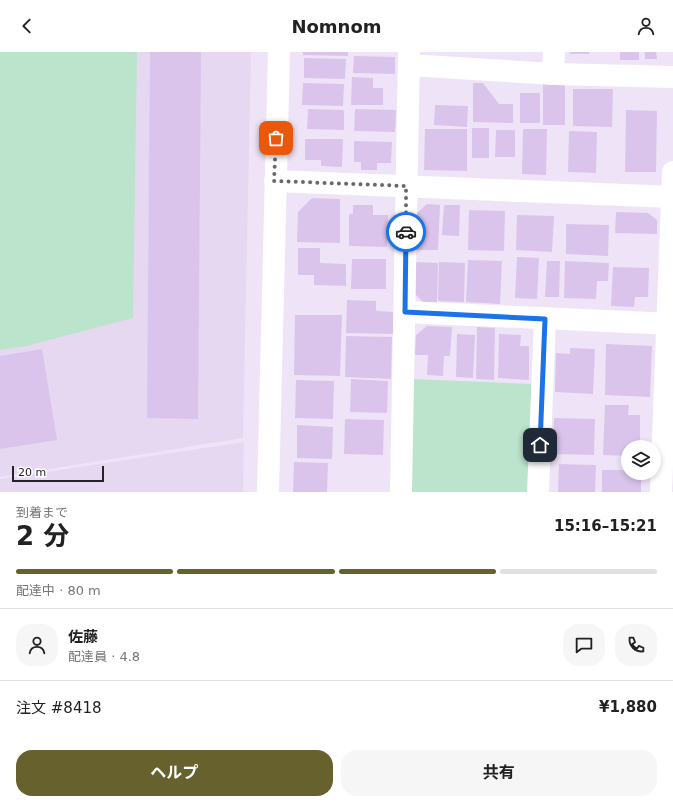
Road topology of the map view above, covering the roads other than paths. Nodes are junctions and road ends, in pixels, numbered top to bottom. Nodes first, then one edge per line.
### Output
1 (279, 52) edge
2 (554, 52) edge
3 (409, 59) edge
4 (553, 74) junction
5 (673, 77) edge
6 (673, 172) edge
7 (274, 181) junction
8 (406, 186) junction
9 (673, 197) edge
10 (405, 312) junction
11 (545, 319) junction
12 (670, 324) edge
13 (268, 492) edge
14 (401, 492) edge
15 (538, 492) edge
16 (661, 492) edge

1 - 7 street
2 - 4 street
3 - 4 street
3 - 8 street
4 - 5 street
6 - 9 street
7 - 8 street
7 - 13 street
8 - 9 street
8 - 10 street
9 - 12 street
10 - 11 street
10 - 14 street
11 - 12 street
11 - 15 street
12 - 16 street

